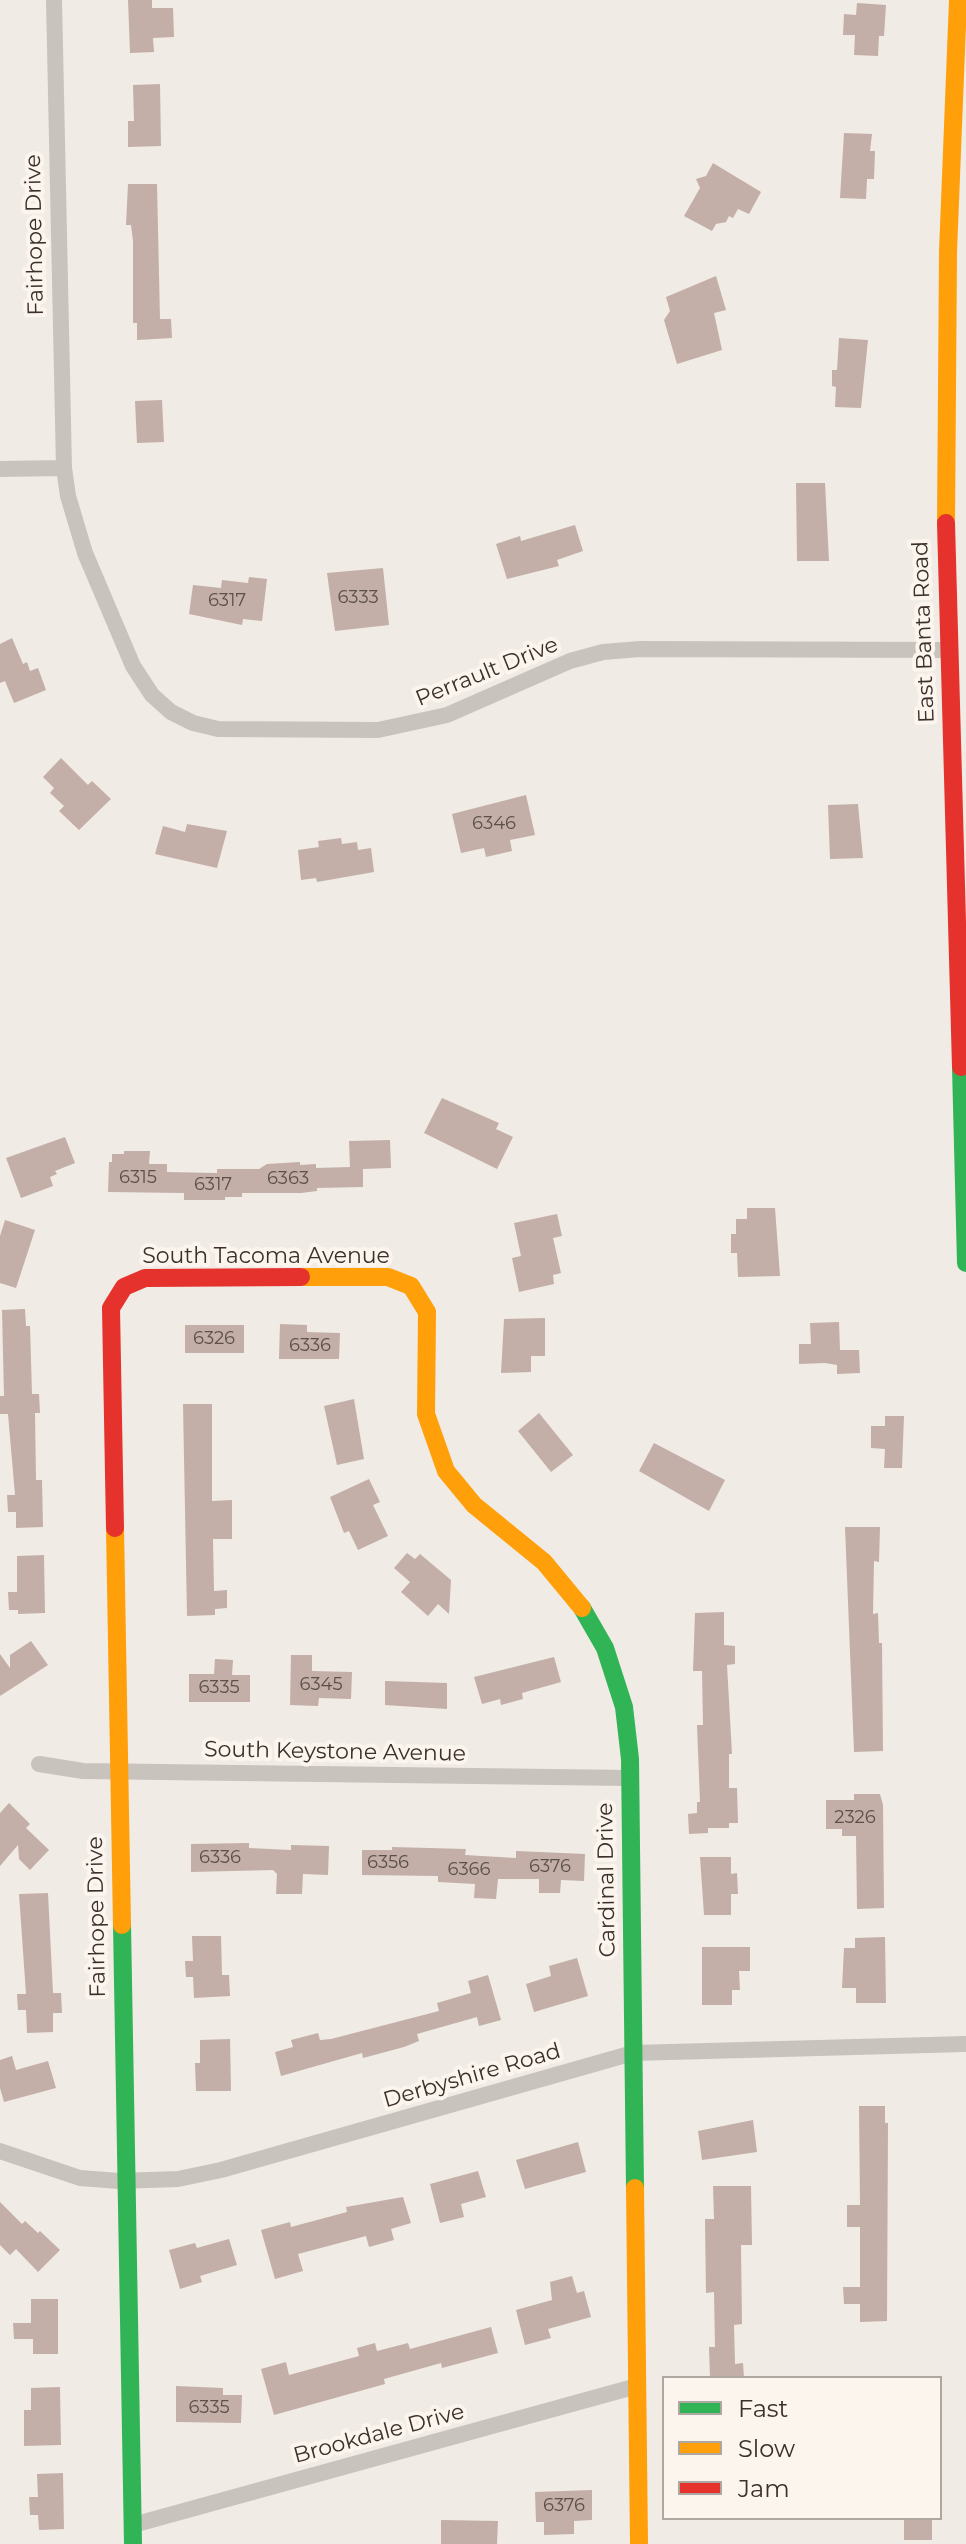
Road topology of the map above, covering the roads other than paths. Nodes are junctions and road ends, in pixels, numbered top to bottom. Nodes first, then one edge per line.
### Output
1 (54, 0) edge
2 (958, 0) edge
3 (64, 468) junction
4 (0, 469) edge
5 (949, 650) junction
6 (963, 1080) edge
7 (966, 1263) edge
8 (414, 1289) joint
9 (119, 1292) joint
10 (39, 1764) dead end
11 (119, 1771) junction
12 (630, 1778) junction
13 (966, 2044) edge
14 (633, 2053) junction
15 (0, 2151) edge
16 (126, 2181) junction
17 (637, 2386) junction
18 (133, 2525) junction
19 (133, 2544) edge
20 (639, 2544) edge

1 - 3 street, Fairhope Drive
2 - 5 street, East Banta Road
3 - 4 street
3 - 5 street, Perrault Drive
5 - 6 street, East Banta Road
6 - 7 street, East Banta Road
8 - 9 street, South Tacoma Avenue
8 - 12 street, Cardinal Drive
9 - 11 street, Fairhope Drive
10 - 11 street, South Keystone Avenue
11 - 12 street, South Keystone Avenue
11 - 16 street, Fairhope Drive
12 - 14 street, Cardinal Drive
13 - 14 street, Derbyshire Road
14 - 16 street, Derbyshire Road
14 - 17 street, Cardinal Drive
15 - 16 street, Derbyshire Road
16 - 18 street, Fairhope Drive
17 - 18 street, Brookdale Drive
17 - 20 street, Cardinal Drive
18 - 19 street, Fairhope Drive

